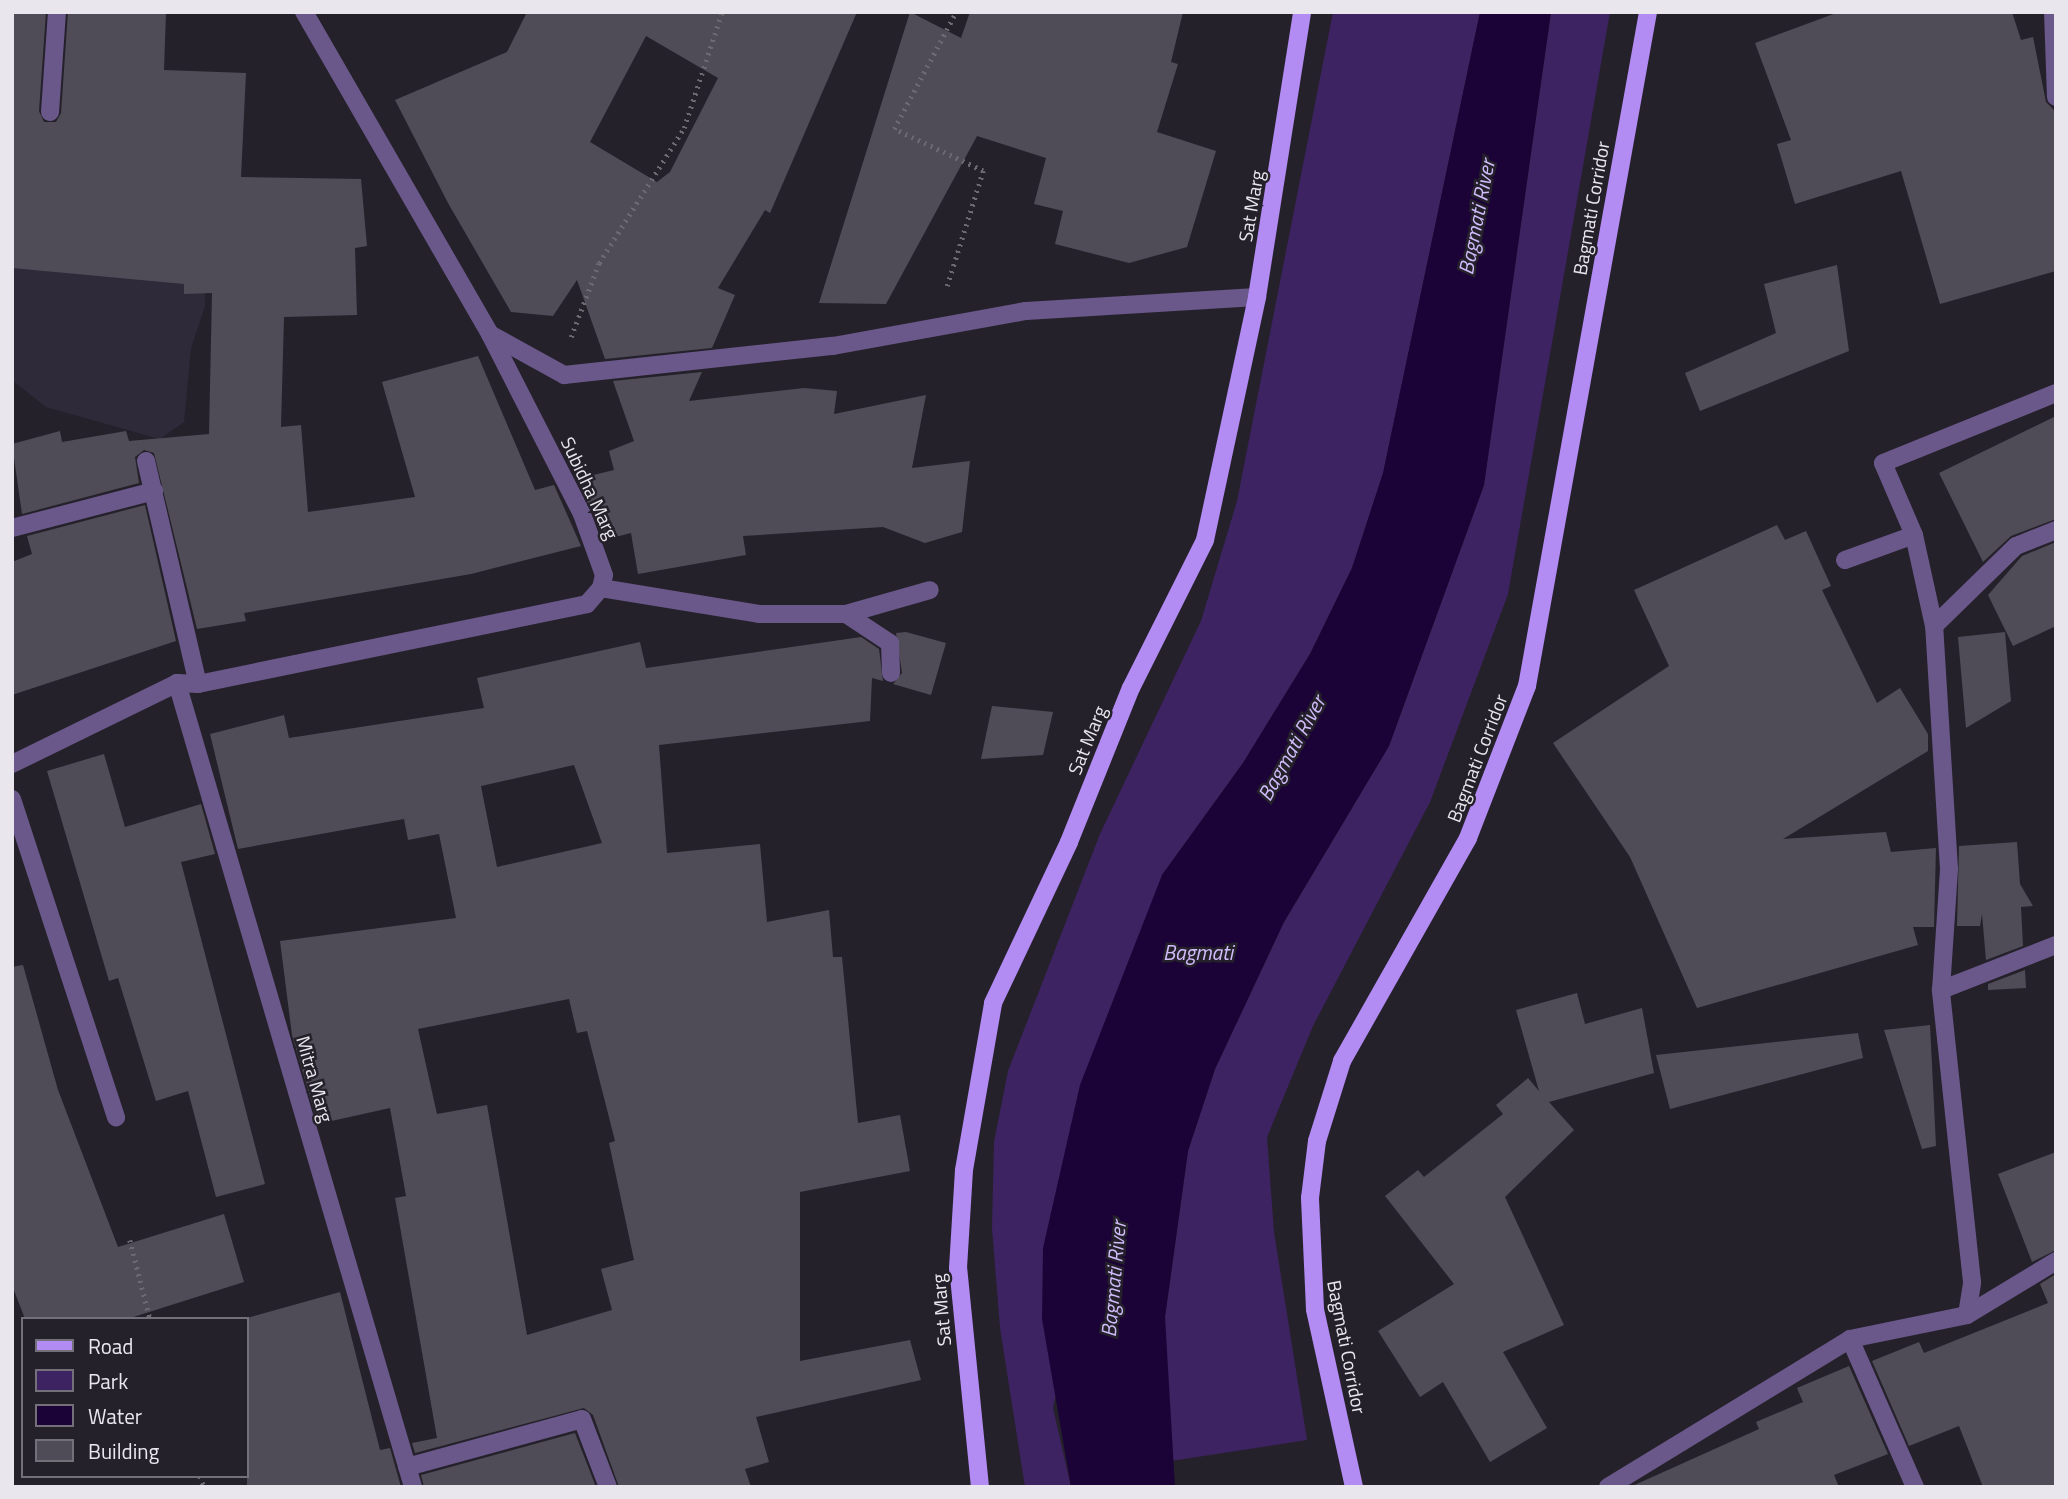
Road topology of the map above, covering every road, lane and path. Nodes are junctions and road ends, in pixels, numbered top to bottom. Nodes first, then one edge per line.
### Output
1 (57, 12) edge
2 (304, 12) edge
3 (722, 12) edge
4 (956, 12) edge
5 (1302, 12) edge
6 (1648, 12) edge
7 (2053, 12) edge
8 (2055, 91) edge
9 (50, 112) dead end
10 (1257, 297) junction
11 (933, 331) junction
12 (490, 334) junction
13 (564, 375) junction
14 (2056, 393) edge
15 (146, 461) dead end
16 (154, 491) junction
17 (12, 528) edge
18 (2056, 530) edge
19 (1914, 535) junction
20 (1845, 560) dead end
21 (601, 588) junction
22 (930, 590) dead end
23 (846, 614) junction
24 (1934, 626) junction
25 (891, 673) dead end
26 (177, 683) junction
27 (198, 684) junction
28 (12, 764) edge
29 (12, 799) edge
30 (2056, 945) edge
31 (1941, 990) junction
32 (116, 1116) dead end
33 (130, 1240) dead end
34 (2056, 1261) edge
35 (1967, 1315) junction
36 (149, 1317) edge
37 (1850, 1339) junction
38 (407, 1467) junction
39 (413, 1487) edge
40 (608, 1487) edge
41 (980, 1487) edge
42 (1354, 1487) edge
43 (1608, 1487) edge
44 (1915, 1487) edge

1 - 9 street
2 - 12 street, Subidha Marg
3 - 13 path
4 - 11 path
5 - 10 main road, Sat Marg
6 - 42 main road, Bagmati Corridor
7 - 8 street
10 - 11 street
10 - 41 main road, Sat Marg
11 - 13 street
12 - 13 street
12 - 21 street, Subidha Marg
14 - 19 street
15 - 16 street
16 - 17 street
16 - 27 street
18 - 24 street
19 - 20 street
19 - 24 street
21 - 23 street
21 - 27 street
22 - 23 street
23 - 25 street
24 - 31 street
26 - 27 street
26 - 28 street
26 - 38 street, Mitra Marg
29 - 32 street
30 - 31 street
31 - 35 street
33 - 36 path
34 - 35 street
35 - 37 street
37 - 43 street
37 - 44 street
38 - 39 street, Mitra Marg
38 - 40 street

